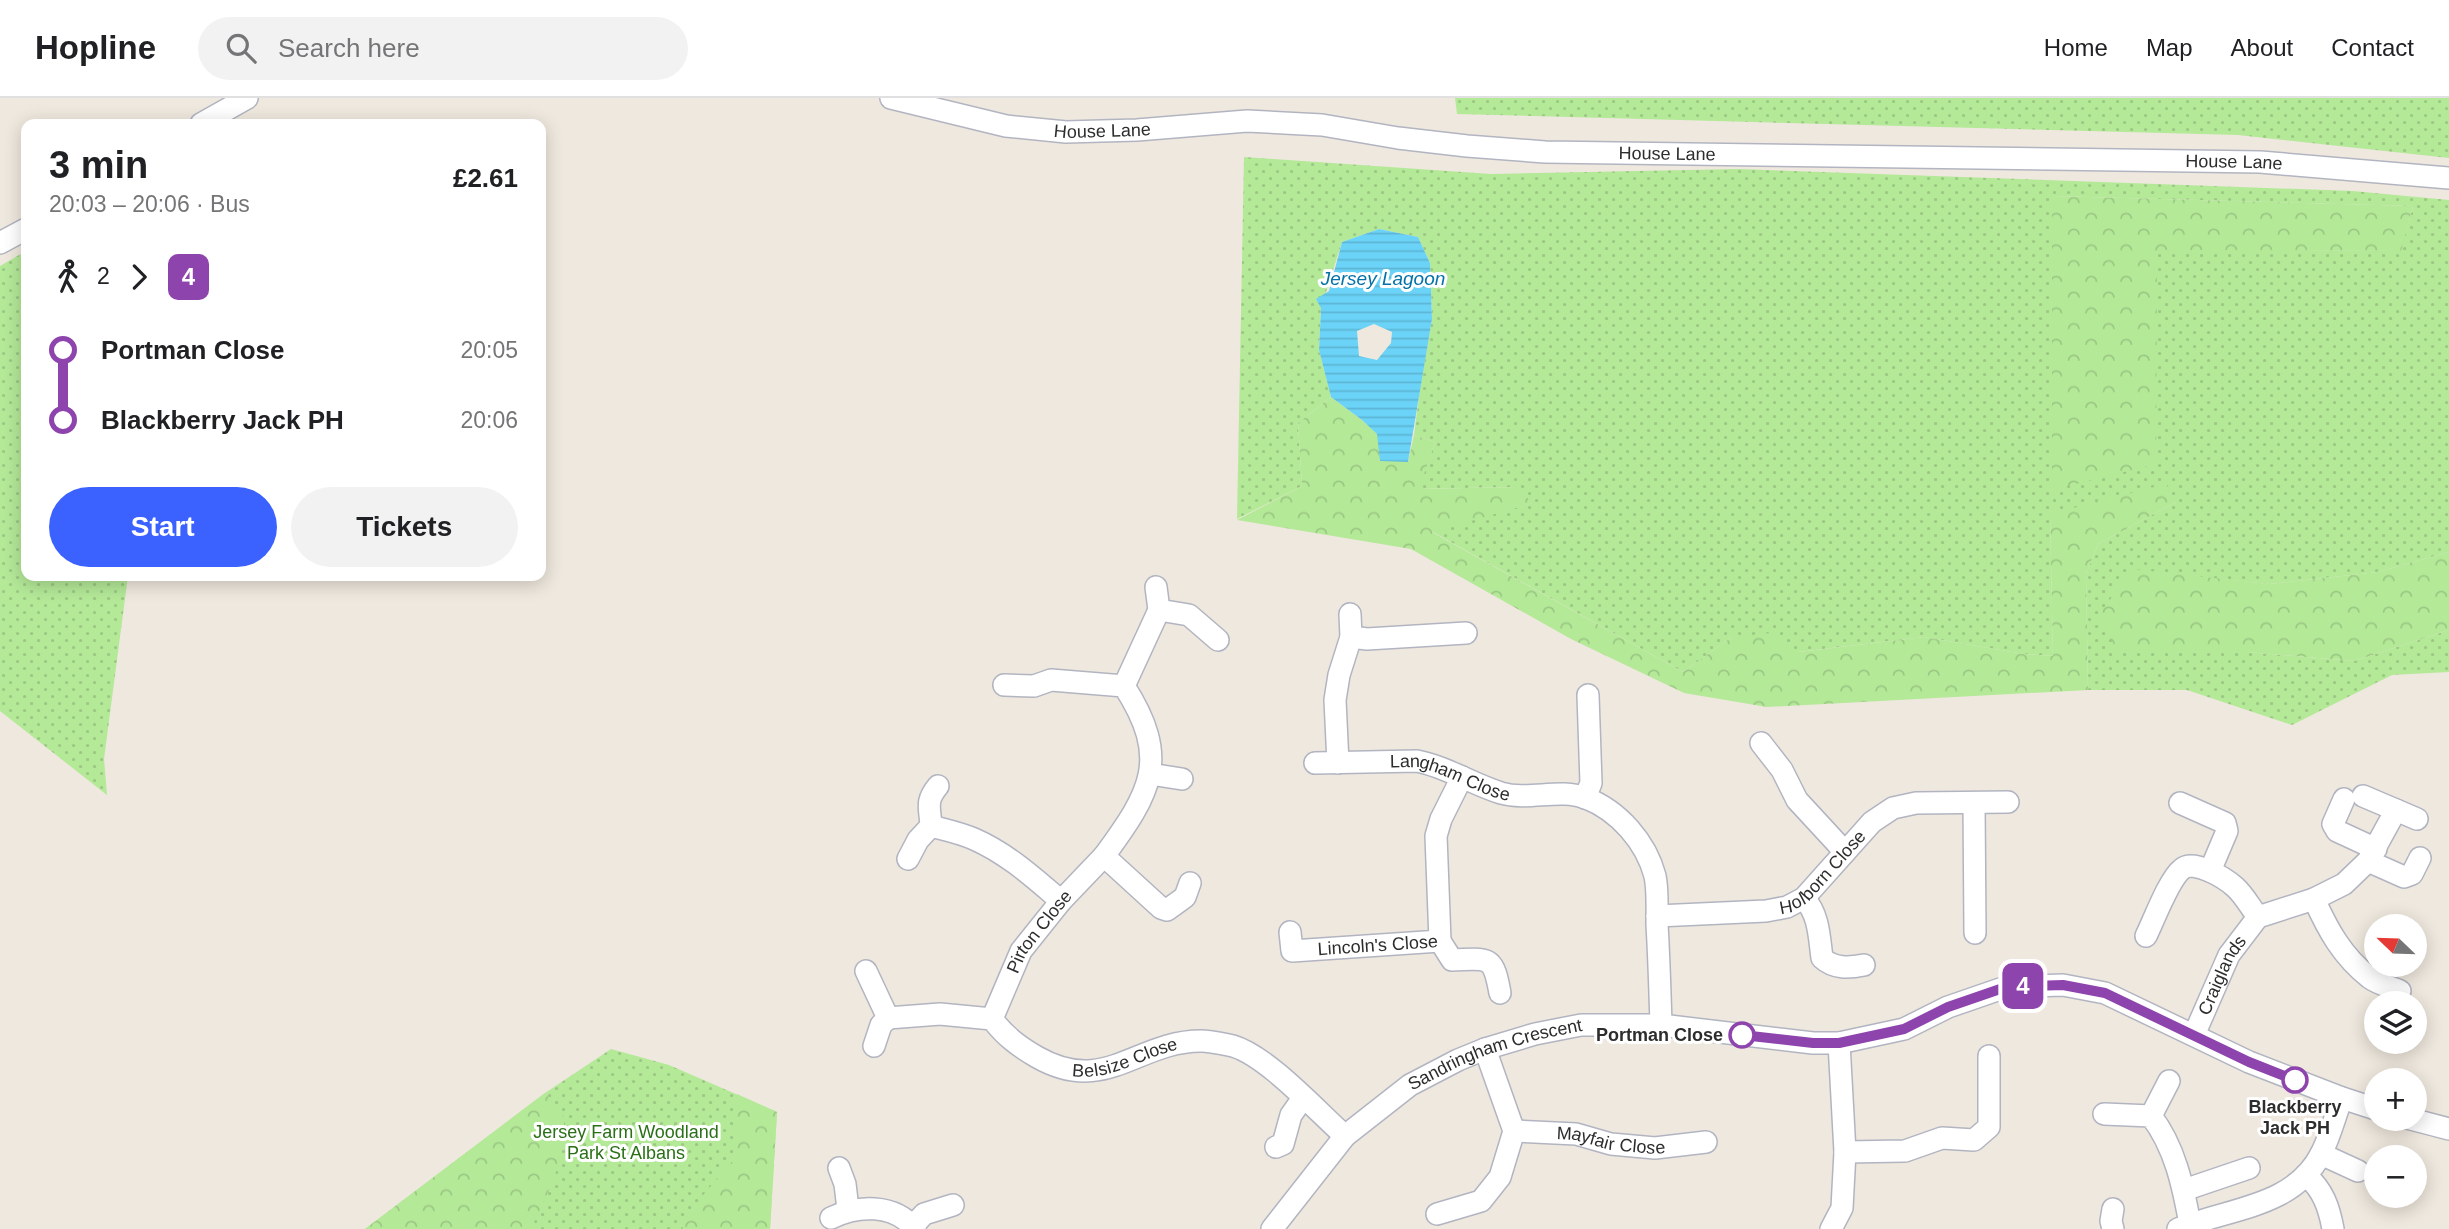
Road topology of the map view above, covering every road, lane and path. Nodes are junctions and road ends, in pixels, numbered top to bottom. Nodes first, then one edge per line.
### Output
1 (247, 98) edge
2 (891, 98) edge
3 (210, 119) edge
4 (2449, 178) edge
5 (21, 232) edge
6 (0, 243) edge
7 (1156, 587) dead end
8 (1159, 610) junction
9 (1350, 614) dead end
10 (1466, 633) dead end
11 (1351, 637) junction
12 (1218, 640) dead end
13 (1004, 685) dead end
14 (1124, 686) junction
15 (1588, 695) dead end
16 (1761, 743) dead end
17 (1315, 763) dead end
18 (1338, 763) junction
19 (1150, 774) junction
20 (1462, 777) junction
21 (1182, 779) dead end
22 (938, 786) dead end
23 (1585, 798) junction
24 (2008, 802) dead end
25 (1974, 803) junction
26 (2180, 803) dead end
27 (2396, 810) junction
28 (2417, 819) dead end
29 (932, 826) junction
30 (1844, 852) junction
31 (2372, 855) junction
32 (1104, 856) junction
33 (2420, 858) dead end
34 (908, 859) dead end
35 (2210, 871) junction
36 (1190, 883) dead end
37 (1804, 898) junction
38 (2314, 899) junction
39 (1061, 901) junction
40 (1657, 916) junction
41 (2258, 917) junction
42 (1290, 932) dead end
43 (1975, 933) dead end
44 (2146, 936) dead end
45 (1440, 941) junction
46 (866, 971) dead end
47 (1854, 973) dead end
48 (2400, 991) dead end
49 (1500, 993) dead end
50 (888, 1018) junction
51 (992, 1019) junction
52 (1661, 1026) junction
53 (2194, 1035) junction
54 (1839, 1043) junction
55 (874, 1046) dead end
56 (1485, 1049) junction
57 (1989, 1056) dead end
58 (2169, 1081) dead end
59 (1303, 1098) junction
60 (2342, 1098) junction
61 (2364, 1105) edge
62 (2104, 1114) dead end
63 (2151, 1116) junction
64 (2427, 1123) edge
65 (2449, 1129) edge
66 (1514, 1131) junction
67 (1345, 1136) junction
68 (1706, 1142) dead end
69 (1276, 1147) dead end
70 (1845, 1152) junction
71 (2321, 1154) junction
72 (839, 1168) dead end
73 (2249, 1168) dead end
74 (2358, 1171) dead end
75 (2306, 1175) junction
76 (2184, 1191) junction
77 (953, 1205) dead end
78 (1437, 1214) dead end
79 (2184, 1226) edge
80 (914, 1227) edge
81 (1272, 1229) edge
82 (1832, 1229) edge
83 (2333, 1229) edge

1 - 3 street
2 - 4 street, House Lane
5 - 6 street
7 - 8 street
8 - 12 street
8 - 14 street
9 - 11 street
10 - 11 street
11 - 18 street
13 - 14 street
14 - 19 street, Pirton Close
15 - 23 street
16 - 30 street
17 - 18 street, Langham Close
18 - 20 street, Langham Close
19 - 21 street
19 - 32 street, Pirton Close
20 - 23 street, Langham Close
20 - 45 street, Lincoln's Close
22 - 29 street
23 - 40 street, Langham Close
24 - 25 street, Holborn Close
25 - 30 street, Holborn Close
25 - 43 street
26 - 35 street
27 - 28 street
27 - 31 street, Craiglands
27 - 31 street
29 - 34 street
29 - 39 street
30 - 37 street, Holborn Close
31 - 33 street
31 - 38 street, Craiglands
32 - 36 street
32 - 39 street, Pirton Close
35 - 41 street, Craiglands
35 - 44 street
37 - 40 street, Holborn Close
37 - 47 street
38 - 41 street, Craiglands
38 - 48 street
39 - 51 street, Pirton Close
40 - 52 street, Langham Close
41 - 53 street, Craiglands
42 - 45 street, Lincoln's Close
45 - 49 street
46 - 50 street
50 - 51 street
50 - 55 street
51 - 59 street, Belsize Close
52 - 54 street, Sandringham Crescent
52 - 56 street, Sandringham Crescent
53 - 54 street, Sandringham Crescent
53 - 60 street, Sandringham Crescent
54 - 70 street
56 - 66 street
56 - 67 street, Sandringham Crescent
57 - 70 street
58 - 63 street
59 - 67 street, Belsize Close
59 - 69 street
60 - 61 street, Sandringham Crescent
60 - 71 street
62 - 63 street
63 - 76 street
64 - 65 street
66 - 68 street, Mayfair Close
66 - 78 street
67 - 81 street, Sandringham Crescent
70 - 82 street
71 - 74 street
71 - 75 street
72 - 80 street
73 - 76 street
75 - 79 street
75 - 83 street
76 - 79 street
77 - 80 street

